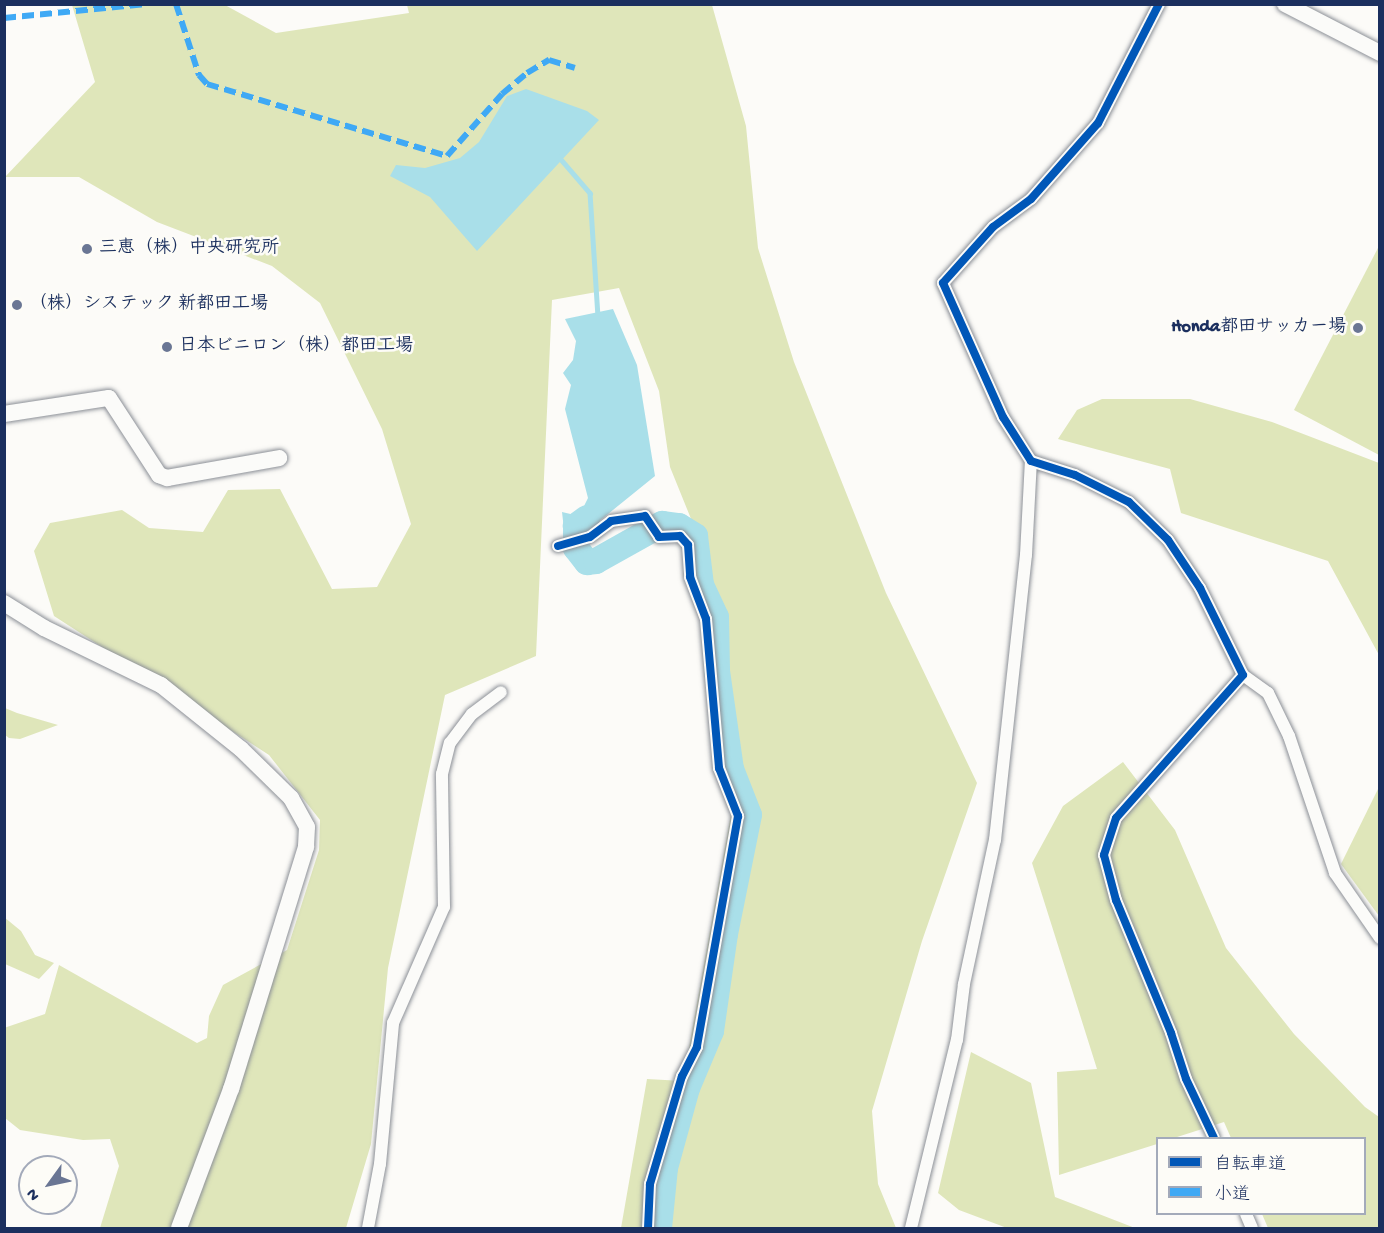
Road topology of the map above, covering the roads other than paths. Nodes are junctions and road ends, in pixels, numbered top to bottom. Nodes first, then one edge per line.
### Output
1 (1159, 4) edge
2 (1285, 4) edge
3 (1380, 53) edge
4 (4, 414) edge
5 (279, 458) dead end
6 (1031, 460) junction
7 (558, 546) dead end
8 (4, 603) edge
9 (1243, 675) junction
10 (501, 692) dead end
11 (1380, 938) edge
12 (1214, 1137) edge
13 (179, 1228) edge
14 (368, 1228) edge
15 (648, 1228) edge
16 (911, 1228) edge

1 - 6 street
2 - 3 street
4 - 5 street
6 - 9 street
6 - 16 street
7 - 15 street
8 - 13 street
9 - 11 street
9 - 12 street
10 - 14 street

